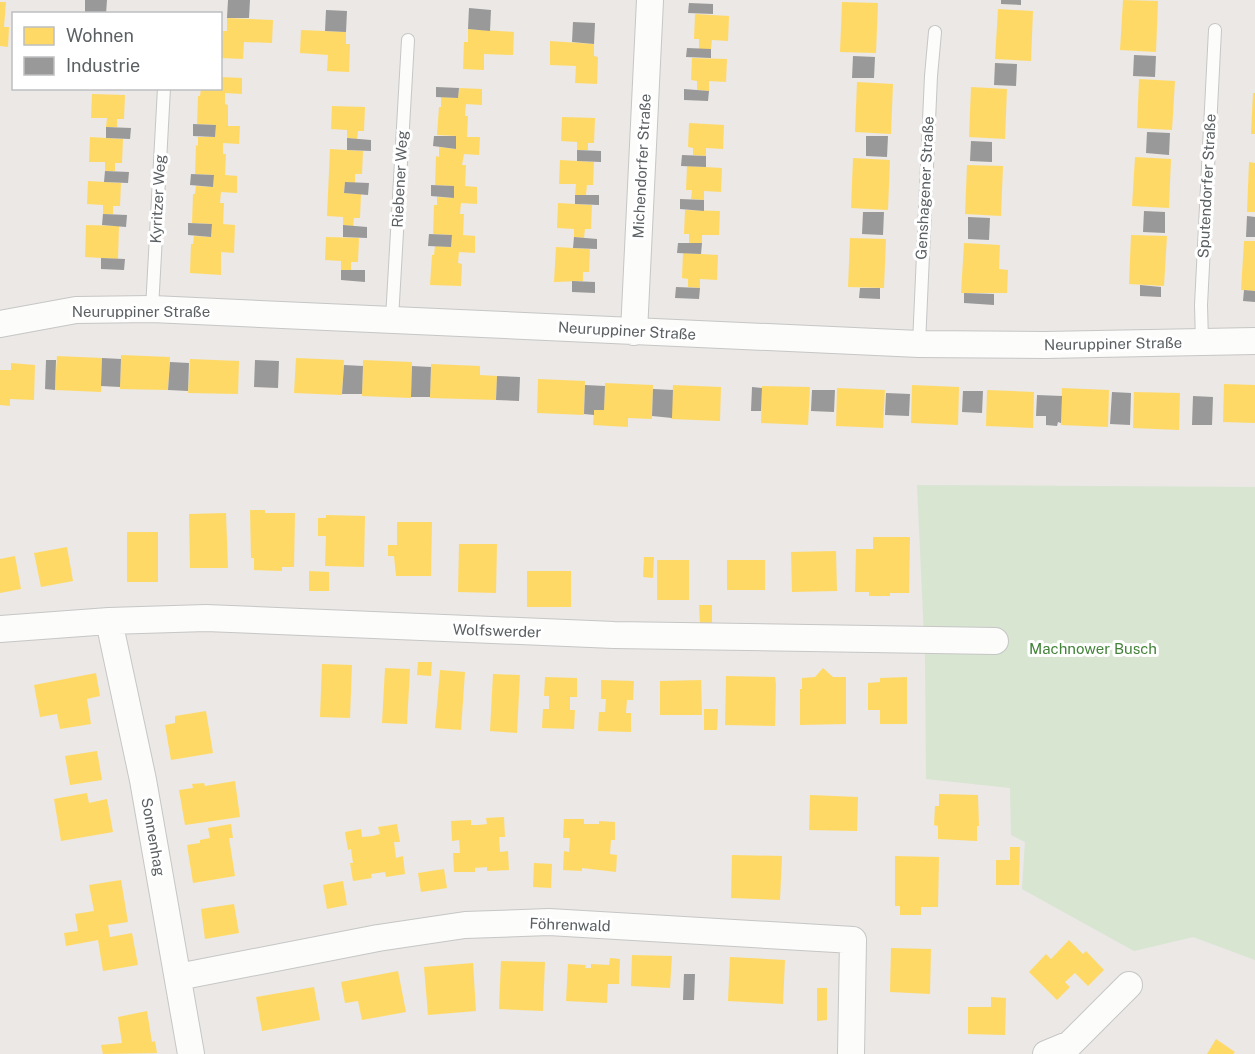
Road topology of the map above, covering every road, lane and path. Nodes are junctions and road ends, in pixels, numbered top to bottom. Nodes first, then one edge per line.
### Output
1 (650, 0) edge
2 (1215, 30) dead end
3 (935, 32) dead end
4 (408, 40) dead end
5 (164, 90) edge
6 (153, 309) junction
7 (392, 319) junction
8 (0, 324) edge
9 (634, 332) junction
10 (1255, 341) edge
11 (1202, 342) junction
12 (919, 344) junction
13 (109, 621) junction
14 (0, 629) edge
15 (995, 641) dead end
16 (178, 977) junction
17 (1129, 985) dead end
18 (191, 1054) edge
19 (852, 1054) edge
20 (1046, 1054) edge

1 - 9 street, Michendorfer Straße
2 - 11 lane, Sputendorfer Straße
3 - 12 lane, Genshagener Straße
4 - 7 lane, Riebener Weg
5 - 6 lane, Kyritzer Weg
6 - 7 street, Neuruppiner Straße
6 - 8 street, Neuruppiner Straße
7 - 9 street, Neuruppiner Straße
9 - 12 street, Neuruppiner Straße
10 - 11 street, Neuruppiner Straße
11 - 12 street, Neuruppiner Straße
13 - 14 street, Wolfswerder
13 - 15 street, Wolfswerder
13 - 16 street, Sonnenhag
16 - 18 street, Sonnenhag
16 - 19 street, Föhrenwald
17 - 20 street

